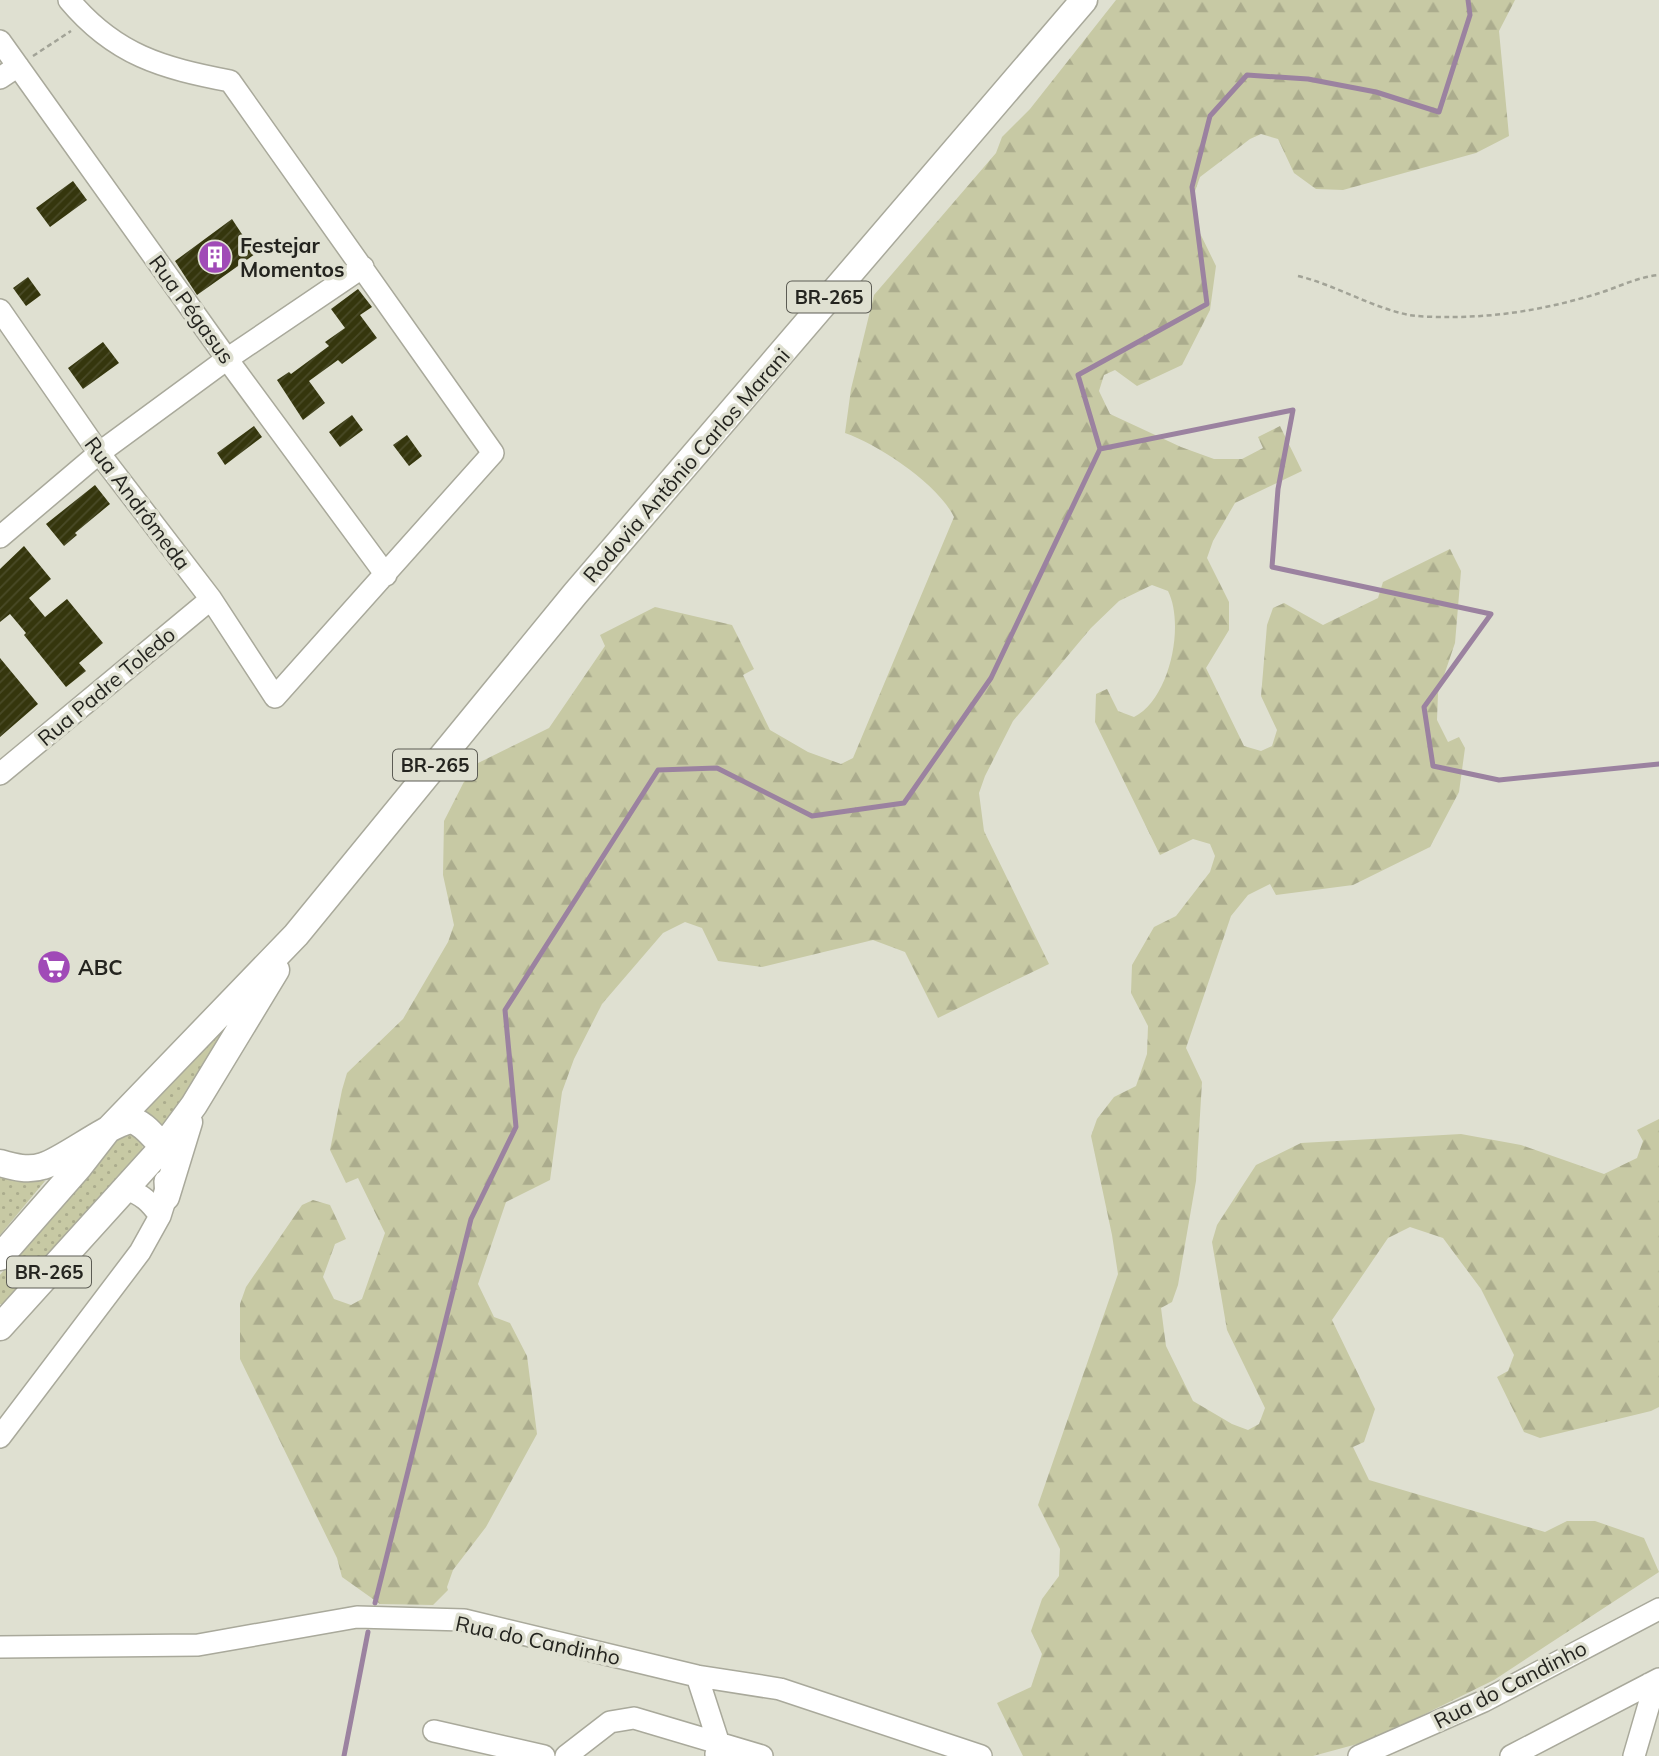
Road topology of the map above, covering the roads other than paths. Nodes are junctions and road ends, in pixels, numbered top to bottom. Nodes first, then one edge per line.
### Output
1 (69, 0) edge
2 (1084, 0) edge
3 (0, 41) edge
4 (18, 66) junction
5 (0, 78) edge
6 (363, 267) junction
7 (0, 310) edge
8 (227, 359) junction
9 (99, 453) junction
10 (0, 537) edge
11 (386, 575) junction
12 (211, 599) junction
13 (0, 774) edge
14 (296, 935) junction
15 (194, 1105) junction
16 (106, 1132) junction
17 (163, 1147) junction
18 (0, 1163) edge
19 (126, 1189) junction
20 (163, 1207) junction
21 (0, 1257) edge
22 (3, 1320) edge
23 (0, 1437) edge
24 (1659, 1609) edge
25 (0, 1647) edge
26 (697, 1676) junction
27 (1654, 1681) edge
28 (434, 1731) dead end
29 (717, 1750) edge
30 (1532, 1750) edge
31 (544, 1756) edge
32 (566, 1756) edge
33 (762, 1756) edge
34 (981, 1756) edge
35 (1360, 1756) edge
36 (1511, 1756) edge
37 (1634, 1756) edge

1 - 6 street
2 - 14 main road, Rodovia Antônio Carlos Marani / BR-265
3 - 4 street, Rua Pégasus
4 - 5 street
4 - 8 street, Rua Pégasus
6 - 8 street
6 - 11 street
7 - 9 street, Rua Andrômeda
8 - 9 street
8 - 11 street, Rua Pégasus
9 - 10 street
9 - 12 street, Rua Andrômeda
11 - 12 street, Rua Andrômeda
12 - 13 street, Rua Padre Toledo
14 - 15 main road, Rodovia Antônio Carlos Marani / BR-265
14 - 16 main road, Rodovia Antônio Carlos Marani / BR-265
15 - 17 main road, Rodovia Antônio Carlos Marani / BR-265
15 - 20 main road
16 - 17 main road
16 - 18 main road
16 - 21 main road, Rodovia Antônio Carlos Marani / BR-265
17 - 19 main road, Rodovia Antônio Carlos Marani / BR-265
17 - 20 street
19 - 20 street
19 - 22 main road, Rodovia Antônio Carlos Marani / BR-265
20 - 23 street
24 - 35 street, Rua do Candinho
25 - 26 street, Rua do Candinho
26 - 29 street
26 - 34 street, Rua do Candinho
27 - 30 street
27 - 37 street
28 - 31 street
29 - 32 street
29 - 33 street
30 - 36 street

